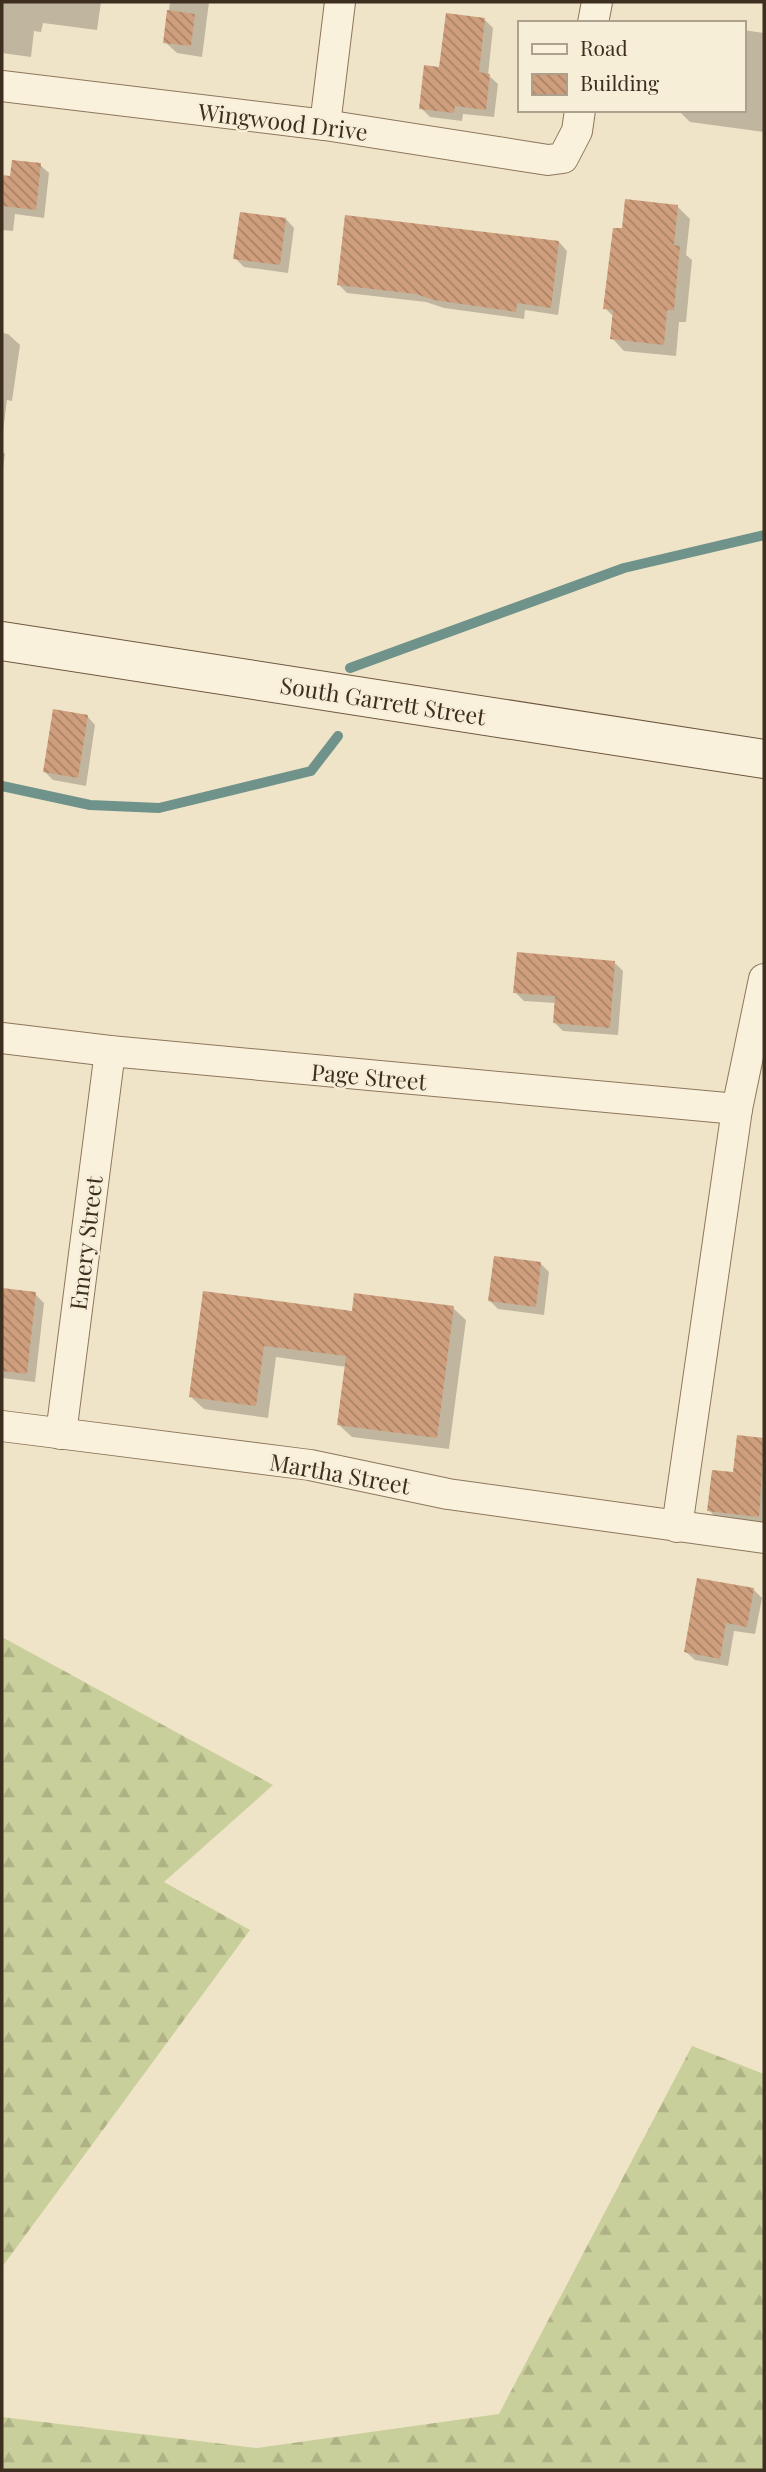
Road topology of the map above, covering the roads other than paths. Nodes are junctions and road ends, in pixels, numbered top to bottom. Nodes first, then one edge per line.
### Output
1 (340, 2) edge
2 (597, 2) edge
3 (593, 21) edge
4 (2, 86) edge
5 (580, 112) edge
6 (325, 125) junction
7 (2, 641) edge
8 (764, 759) edge
9 (764, 979) edge
10 (2, 1038) edge
11 (110, 1051) junction
12 (737, 1109) junction
13 (2, 1426) edge
14 (61, 1434) junction
15 (677, 1527) junction
16 (764, 1538) edge

1 - 6 street
2 - 3 street
4 - 6 street, Wingwood Drive
5 - 6 street, Wingwood Drive
7 - 8 street, South Garrett Street
9 - 12 street
10 - 11 street, Page Street
11 - 12 street, Page Street
11 - 14 street, Emery Street
12 - 15 street
13 - 14 street, Martha Street
14 - 15 street, Martha Street
15 - 16 street, Martha Street

